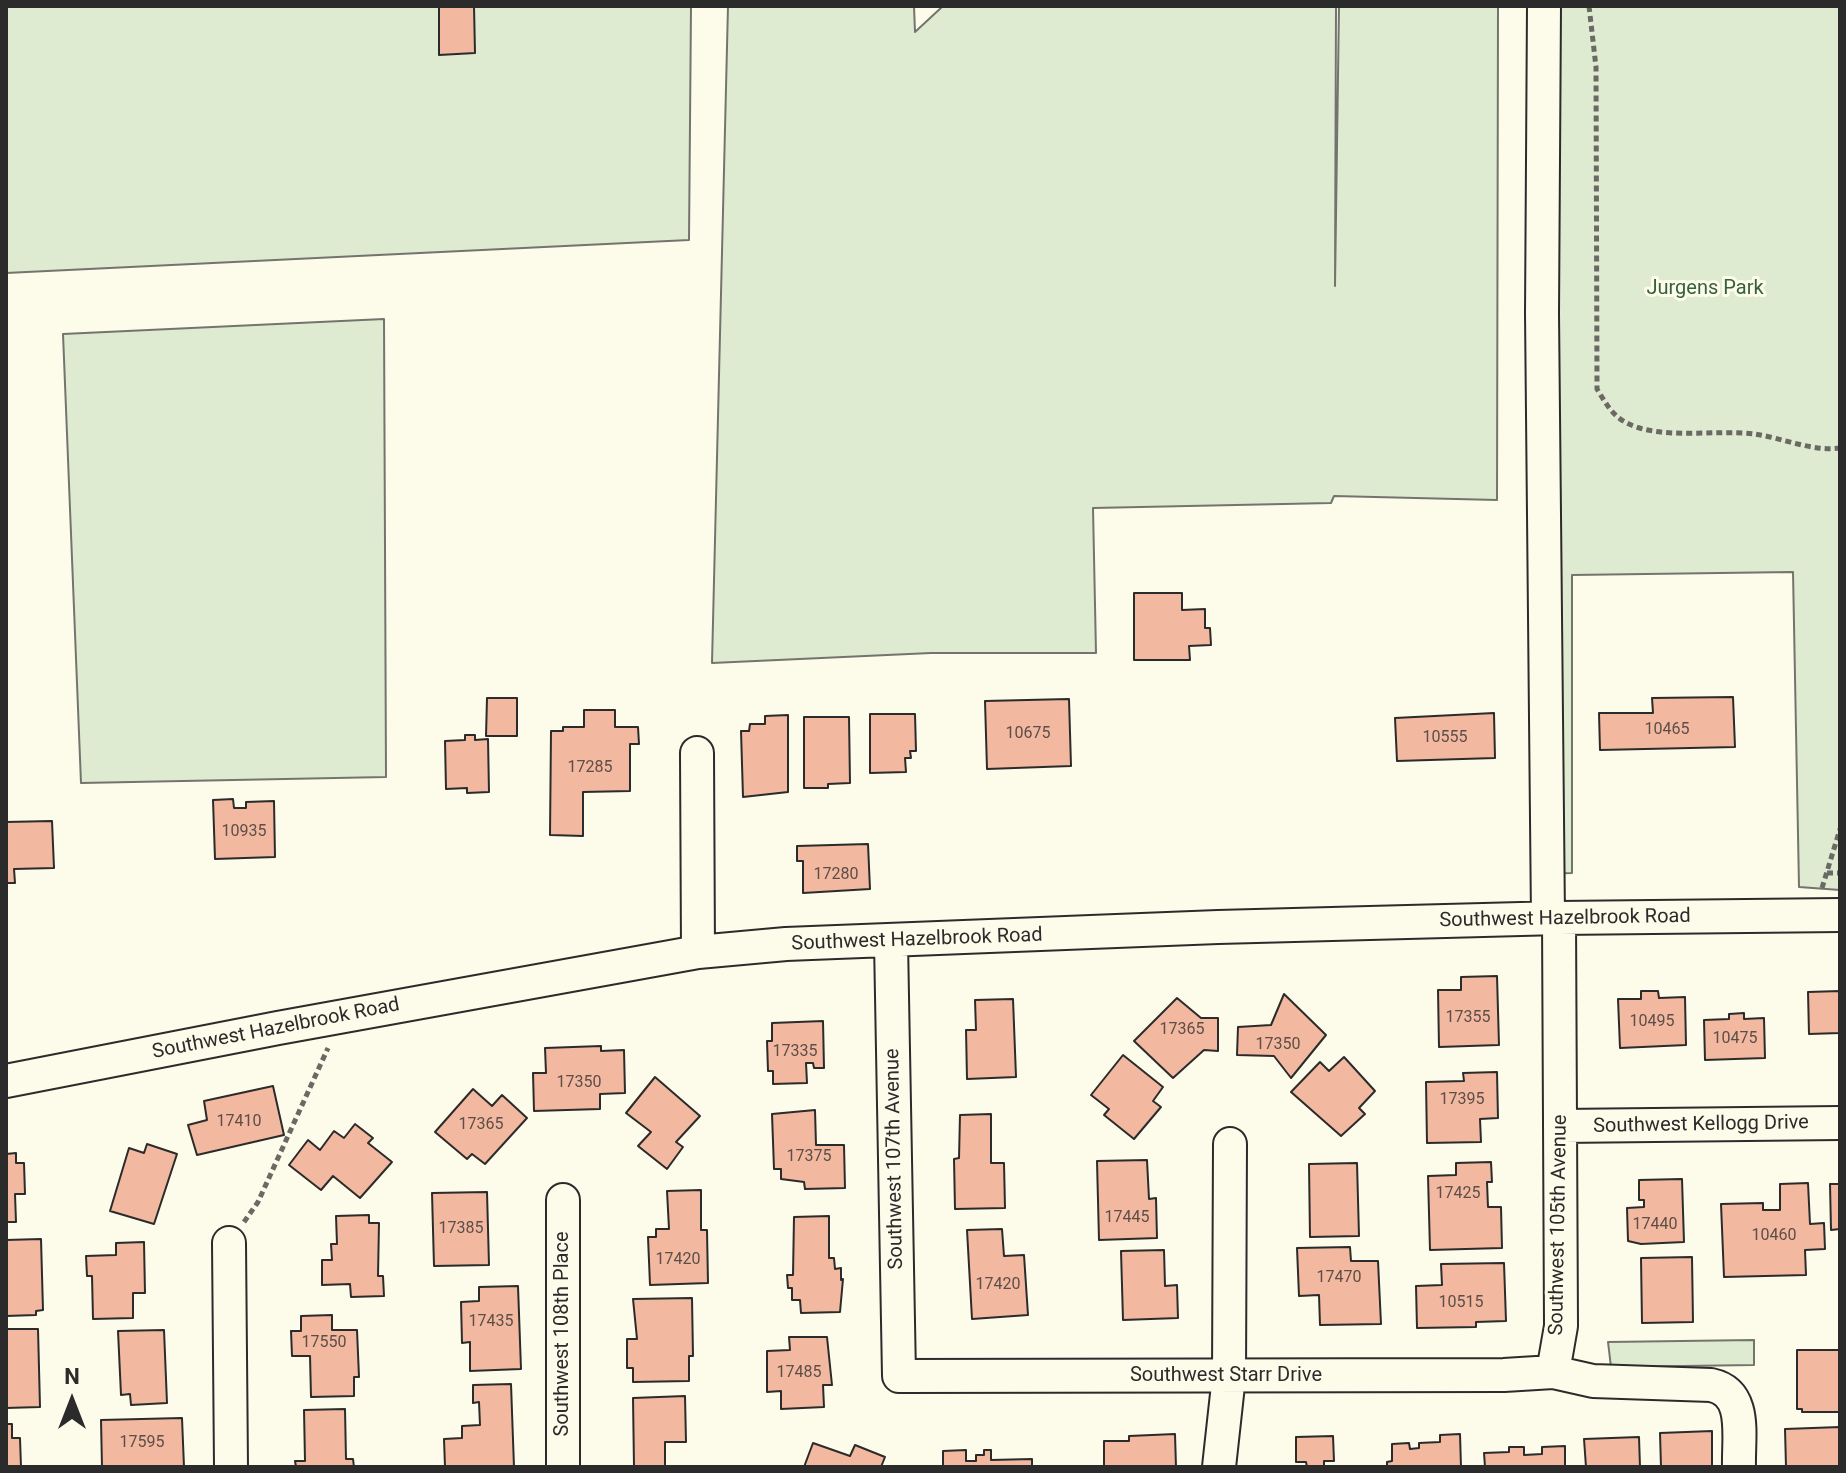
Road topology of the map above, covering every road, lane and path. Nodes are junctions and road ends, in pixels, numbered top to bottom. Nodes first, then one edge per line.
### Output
1 (1544, 6) edge
2 (1589, 6) edge
3 (1840, 448) edge
4 (697, 753) dead end
5 (1840, 829) edge
6 (1827, 873) junction
7 (1840, 873) edge
8 (1826, 915) edge
9 (1554, 918) junction
10 (891, 942) junction
11 (698, 952) junction
12 (320, 1021) junction
13 (6, 1081) edge
14 (1840, 1123) edge
15 (1561, 1126) junction
16 (1230, 1144) dead end
17 (563, 1200) dead end
18 (229, 1243) joint
19 (1553, 1372) junction
20 (899, 1376) joint
21 (1229, 1376) junction
22 (231, 1467) edge
23 (563, 1467) edge
24 (1219, 1467) edge
25 (1739, 1467) edge

1 - 9 street, Southwest 105th Avenue
2 - 3 path
4 - 11 street
5 - 6 path
6 - 7 path
6 - 8 path
8 - 9 street, Southwest Hazelbrook Road
9 - 10 street, Southwest Hazelbrook Road
9 - 15 street, Southwest 105th Avenue
10 - 11 street, Southwest Hazelbrook Road
10 - 20 street, Southwest 107th Avenue
11 - 12 street, Southwest Hazelbrook Road
12 - 13 street, Southwest Hazelbrook Road
12 - 18 path
14 - 15 street, Southwest Kellogg Drive
15 - 19 street, Southwest 105th Avenue
16 - 21 street
17 - 23 street, Southwest 108th Place
18 - 22 street
19 - 21 street, Southwest Starr Drive
19 - 25 street
20 - 21 street, Southwest Starr Drive
21 - 24 street

